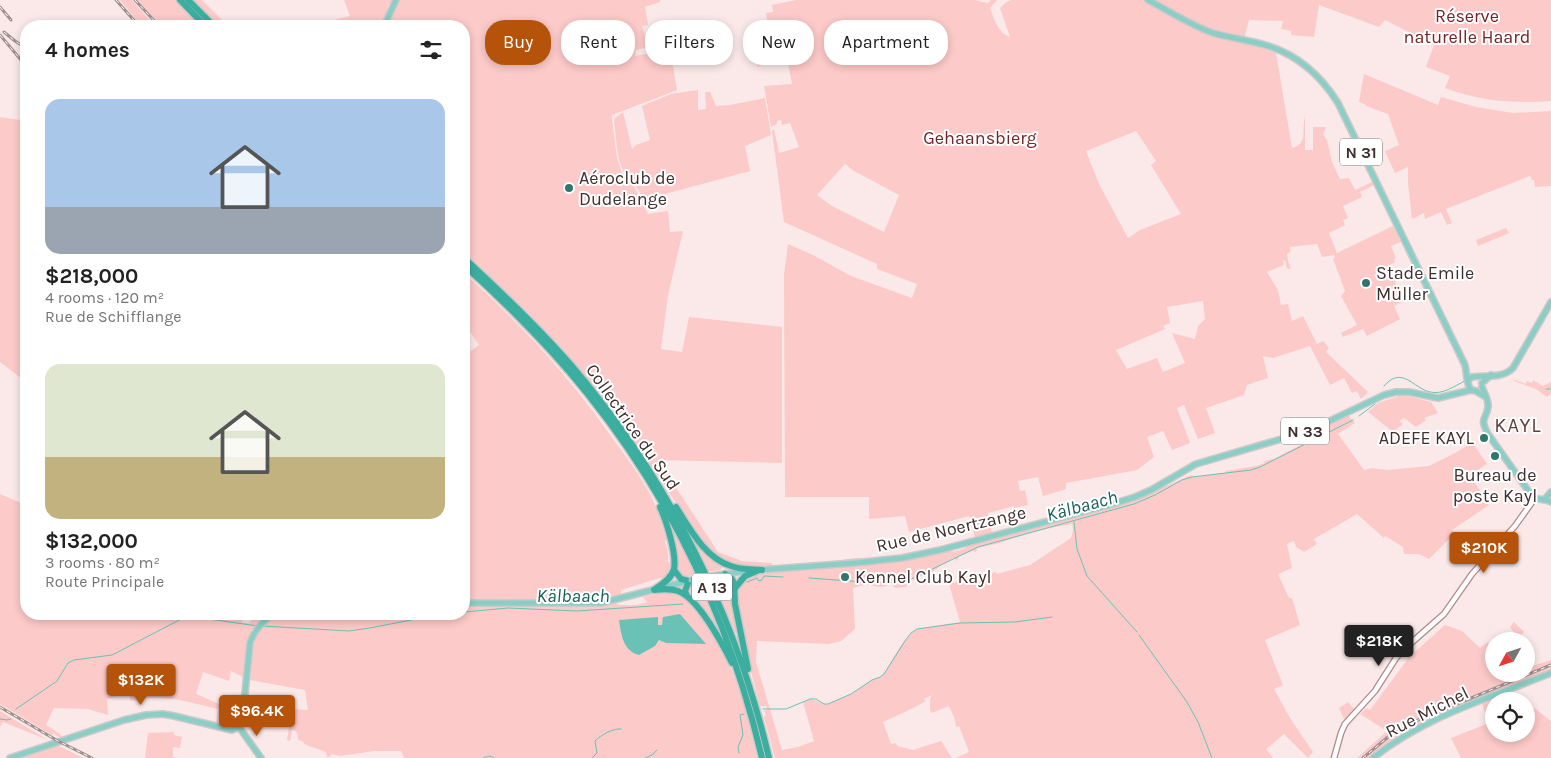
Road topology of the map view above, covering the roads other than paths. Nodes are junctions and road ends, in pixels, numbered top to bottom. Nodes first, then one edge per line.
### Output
1 (180, 0) edge
2 (188, 0) edge
3 (396, 0) edge
4 (1148, 0) edge
5 (200, 20) edge
6 (208, 20) edge
7 (387, 20) edge
8 (470, 264) edge
9 (470, 271) edge
10 (1551, 302) edge
11 (1465, 365) junction
12 (1476, 376) junction
13 (1491, 376) junction
14 (1468, 382) junction
15 (1482, 385) junction
16 (1473, 390) junction
17 (1458, 392) junction
18 (1486, 397) junction
19 (654, 482) junction
20 (1551, 492) edge
21 (1535, 498) junction
22 (1544, 499) junction
23 (1551, 502) edge
24 (723, 563) junction
25 (674, 570) junction
26 (762, 570) junction
27 (721, 574) junction
28 (690, 580) junction
29 (735, 588) junction
30 (654, 590) junction
31 (687, 596) junction
32 (470, 603) edge
33 (265, 620) edge
34 (1551, 673) edge
35 (745, 691) junction
36 (754, 699) junction
37 (239, 727) junction
38 (10, 758) edge
39 (260, 758) edge
40 (762, 758) edge
41 (769, 758) edge
42 (1334, 758) edge
43 (1373, 758) edge

1 - 5 highway
2 - 6 highway
3 - 7 main road
4 - 11 main road, N 31
8 - 19 highway, Collectrice du Sud / A 13
9 - 19 highway, Collectrice du Sud / A 13
10 - 13 main road
11 - 12 main road, N 31
11 - 14 main road, N 31
12 - 13 main road
12 - 14 main road
12 - 15 main road
13 - 15 main road
14 - 16 main road
14 - 17 main road
15 - 16 main road
15 - 18 main road
16 - 17 main road, N 33
16 - 18 main road
17 - 26 main road, Rue de Noertzange / N 33
18 - 21 main road
19 - 24 highway, A 13
19 - 25 highway, A 13
19 - 35 highway, Collectrice du Sud / A 13
19 - 36 highway, Collectrice du Sud / A 13
20 - 22 main road
21 - 22 main road
21 - 42 street
22 - 23 main road
24 - 26 highway, A 13
24 - 27 highway, A 13
25 - 28 highway, A 13
25 - 30 highway, A 13
26 - 27 main road, N 33
26 - 29 highway, A 13
27 - 28 main road, N 33, bridge
27 - 29 highway, A 13
28 - 30 main road
28 - 31 highway, A 13
29 - 36 highway, A 13
30 - 31 highway, A 13
30 - 32 main road
31 - 35 highway, A 13
33 - 37 main road
34 - 43 main road, Rue Michel
35 - 40 highway, Collectrice du Sud / A 13
36 - 41 highway, Collectrice du Sud / A 13
37 - 38 main road
37 - 39 main road

